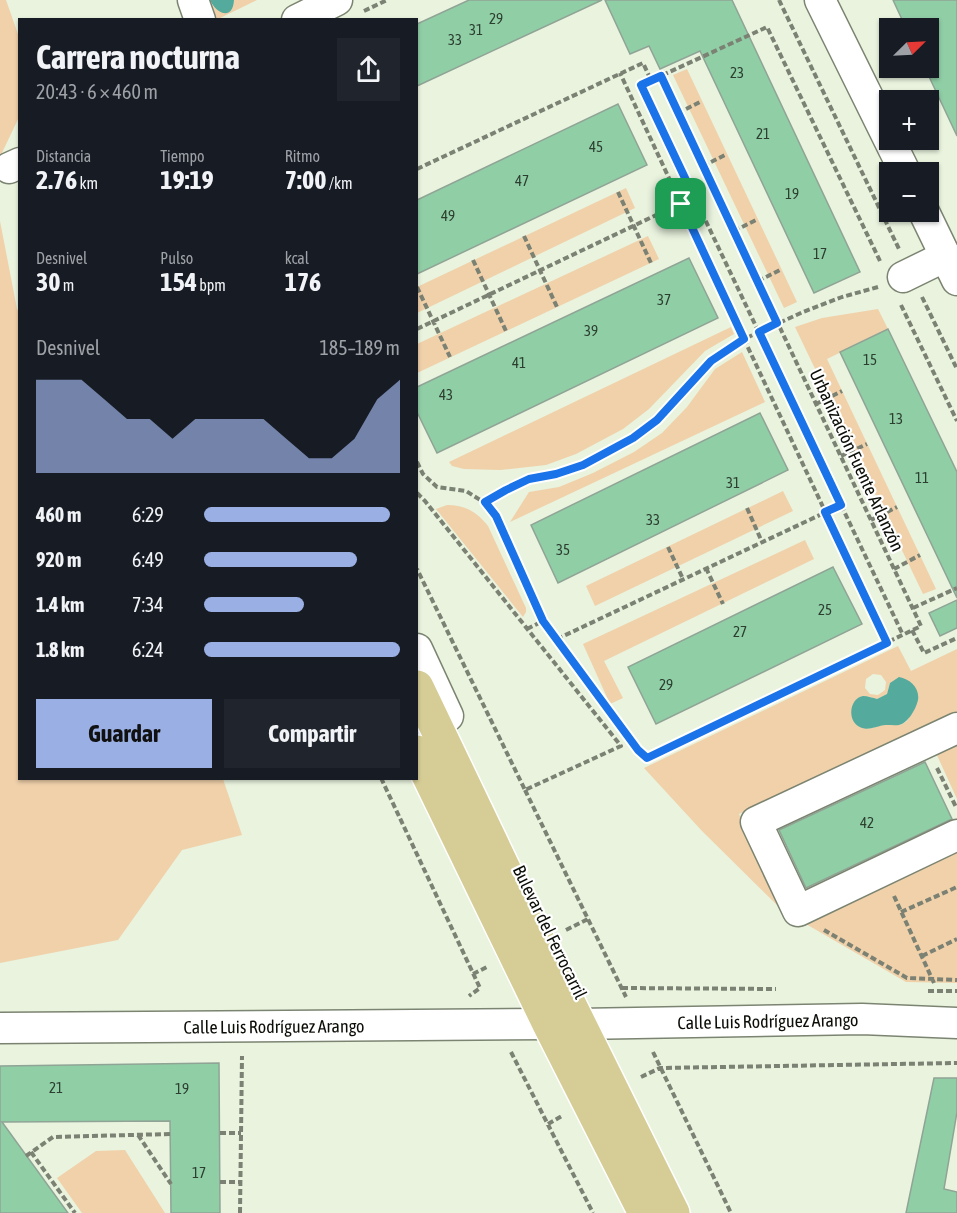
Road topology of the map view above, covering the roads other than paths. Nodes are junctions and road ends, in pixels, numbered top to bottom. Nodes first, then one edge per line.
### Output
1 (193, 0) edge
2 (820, 0) edge
3 (347, 7) edge
4 (199, 18) edge
5 (305, 18) edge
6 (900, 162) edge
7 (929, 222) edge
8 (951, 268) edge
9 (899, 279) road end
10 (418, 651) edge
11 (418, 689) edge
12 (957, 728) edge
13 (418, 754) edge
14 (415, 780) edge
15 (957, 835) edge
16 (957, 1023) edge
17 (564, 1024) junction
18 (0, 1028) edge
19 (630, 1213) edge
20 (645, 1213) edge
21 (674, 1213) edge
22 (688, 1213) edge

1 - 4 street
2 - 6 street
3 - 5 street
7 - 8 street
8 - 9 street
10 - 17 street, Bulevar del Ferrocarril
11 - 17 main road, Bulevar del Ferrocarril
12 - 15 street
13 - 17 main road, Bulevar del Ferrocarril
14 - 17 street, Bulevar del Ferrocarril
16 - 17 street, Calle Luis Rodríguez Arango
17 - 18 street, Calle Luis Rodríguez Arango
17 - 19 street, Bulevar del Ferrocarril
17 - 20 main road, Bulevar del Ferrocarril
17 - 21 main road, Bulevar del Ferrocarril
17 - 22 street, Bulevar del Ferrocarril

